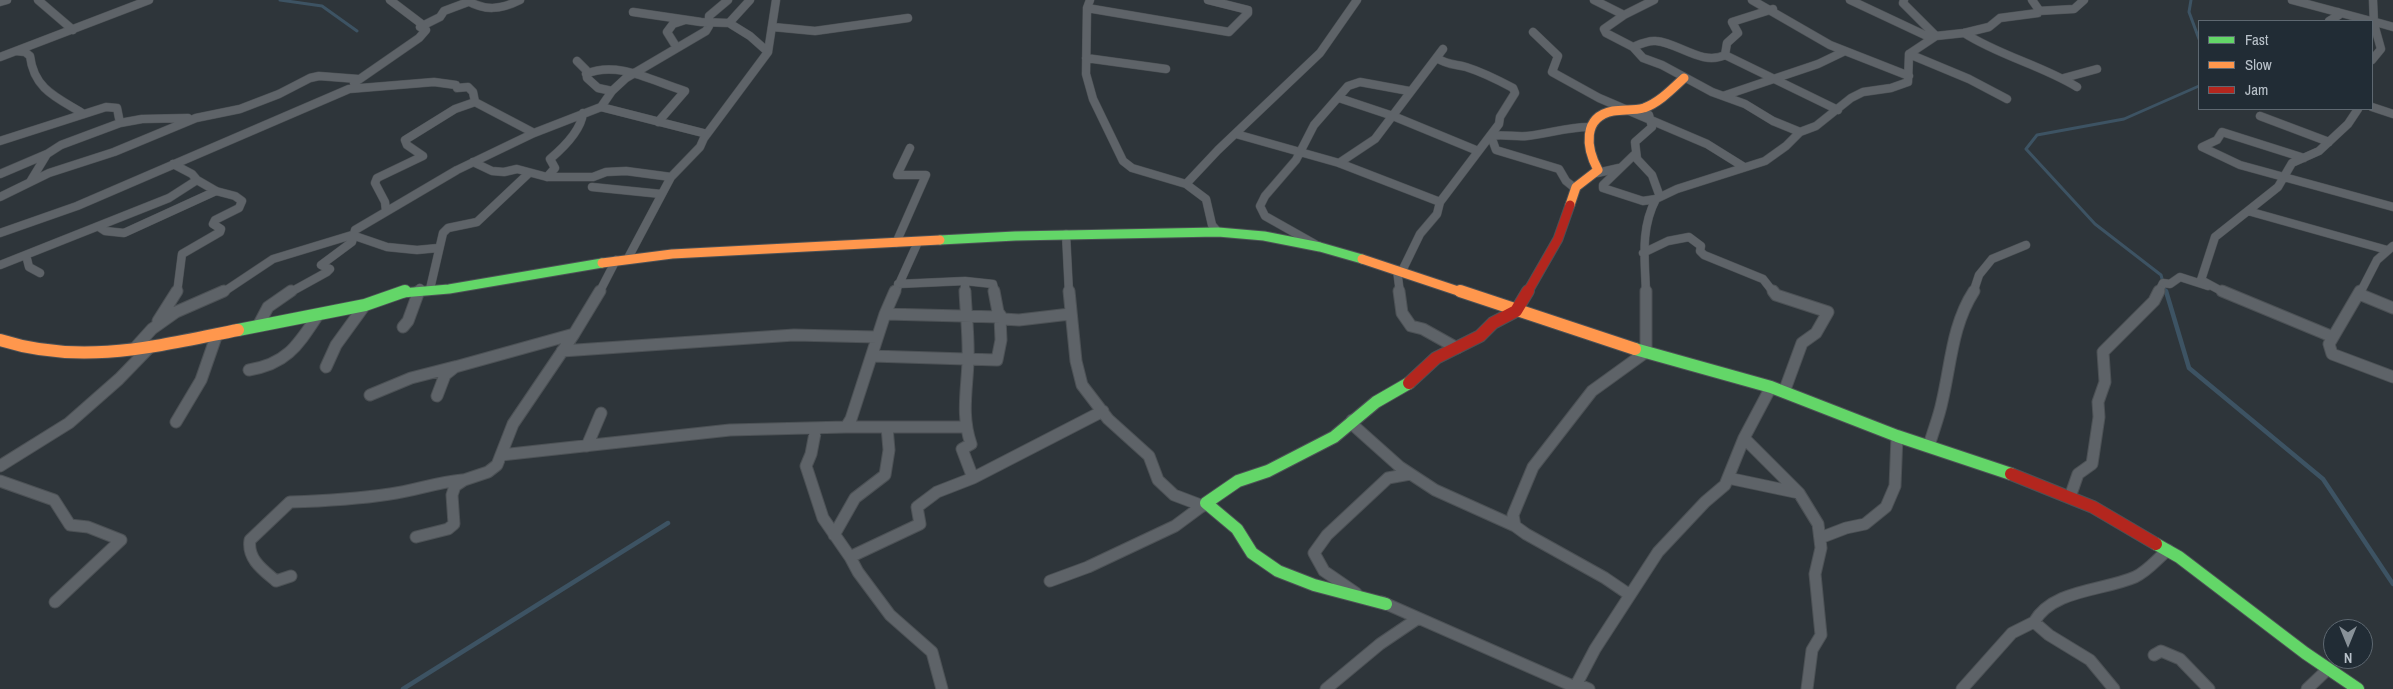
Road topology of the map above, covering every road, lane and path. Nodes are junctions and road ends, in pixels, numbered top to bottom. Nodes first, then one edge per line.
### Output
1 (7, 0) edge
2 (38, 0) edge
3 (148, 0) edge
4 (390, 0) edge
5 (520, 0) edge
6 (728, 0) edge
7 (750, 0) edge
8 (776, 0) edge
9 (1208, 0) edge
10 (1357, 0) edge
11 (1594, 0) edge
12 (1654, 0) edge
13 (1752, 0) edge
14 (1850, 0) edge
15 (1904, 0) edge
16 (2032, 0) edge
17 (2084, 0) edge
18 (2292, 0) edge
19 (2373, 0) edge
20 (467, 1) edge
21 (0, 2) edge
22 (1089, 4) edge
23 (1773, 9) junction
24 (2038, 11) junction
25 (633, 12) dead end
26 (1624, 15) junction
27 (2334, 17) edge
28 (908, 18) dead end
29 (689, 20) junction
30 (2365, 20) edge
31 (2373, 20) edge
32 (705, 22) junction
33 (2373, 22) edge
34 (729, 23) junction
35 (423, 25) junction
36 (773, 27) junction
37 (2393, 27) edge
38 (73, 30) junction
39 (1533, 32) dead end
40 (1964, 33) junction
41 (1934, 37) junction
42 (1633, 47) junction
43 (677, 48) junction
44 (1443, 49) dead end
45 (16, 51) junction
46 (768, 52) junction
47 (1843, 52) junction
48 (1909, 54) junction
49 (1725, 55) junction
50 (0, 57) edge
51 (1086, 58) junction
52 (1437, 58) junction
53 (2373, 59) edge
54 (577, 61) dead end
55 (2097, 69) dead end
56 (1166, 70) dead end
57 (586, 74) junction
58 (632, 74) junction
59 (1910, 76) junction
60 (1684, 78) junction
61 (2064, 78) junction
62 (358, 79) junction
63 (1776, 80) junction
64 (2077, 87) dead end
65 (350, 89) junction
66 (612, 91) junction
67 (1409, 91) junction
68 (1723, 96) junction
69 (1339, 98) junction
70 (2007, 98) dead end
71 (475, 102) junction
72 (1648, 106) junction
73 (601, 107) junction
74 (2373, 107) edge
75 (1626, 109) junction
76 (1838, 110) junction
77 (2357, 110) edge
78 (583, 113) junction
79 (84, 114) junction
80 (2393, 114) edge
81 (1393, 115) junction
82 (2260, 116) dead end
83 (196, 118) junction
84 (1650, 119) junction
85 (658, 122) junction
86 (120, 123) junction
87 (1589, 127) junction
88 (534, 132) junction
89 (1800, 132) junction
90 (707, 134) junction
91 (1236, 134) junction
92 (1490, 136) junction
93 (0, 141) edge
94 (2329, 142) junction
95 (910, 148) dead end
96 (1301, 151) junction
97 (1478, 151) junction
98 (47, 154) junction
99 (1634, 155) junction
100 (2304, 158) junction
101 (473, 162) junction
102 (1339, 163) junction
103 (173, 164) junction
104 (1622, 166) junction
105 (1744, 167) junction
106 (529, 173) junction
107 (1597, 173) junction
108 (0, 174) edge
109 (2284, 176) junction
110 (547, 177) junction
111 (671, 177) junction
112 (197, 180) junction
113 (30, 182) junction
114 (1186, 184) junction
115 (592, 187) dead end
116 (1576, 189) junction
117 (216, 191) junction
118 (661, 194) junction
119 (0, 197) edge
120 (1658, 198) junction
121 (1440, 202) junction
122 (2393, 208) edge
123 (386, 211) junction
124 (2248, 211) junction
125 (99, 226) junction
126 (1218, 232) junction
127 (0, 233) edge
128 (1066, 234) junction
129 (352, 235) junction
130 (918, 242) junction
131 (896, 243) junction
132 (2026, 245) dead end
133 (1320, 247) junction
134 (438, 248) junction
135 (2390, 248) edge
136 (1643, 253) junction
137 (26, 255) junction
138 (628, 258) junction
139 (616, 260) junction
140 (0, 265) edge
141 (1399, 270) junction
142 (40, 273) dead end
143 (965, 281) junction
144 (898, 284) junction
145 (425, 288) junction
146 (2214, 288) junction
147 (2359, 294) junction
148 (365, 305) junction
149 (2393, 308) edge
150 (1516, 311) junction
151 (885, 314) junction
152 (1070, 314) junction
153 (318, 315) junction
154 (967, 316) junction
155 (1000, 317) junction
156 (258, 326) junction
157 (403, 327) dead end
158 (152, 329) junction
159 (218, 334) junction
160 (574, 334) junction
161 (877, 337) junction
162 (2333, 337) junction
163 (0, 340) edge
164 (151, 346) junction
165 (1457, 348) junction
166 (133, 350) junction
167 (562, 352) junction
168 (1646, 352) junction
169 (872, 356) junction
170 (968, 359) junction
171 (326, 367) dead end
172 (455, 367) junction
173 (249, 370) dead end
174 (2393, 377) edge
175 (1771, 387) junction
176 (1784, 392) junction
177 (370, 395) dead end
178 (437, 396) dead end
179 (1103, 411) junction
180 (601, 413) dead end
181 (1352, 420) junction
182 (176, 422) dead end
183 (846, 427) junction
184 (887, 427) junction
185 (816, 428) junction
186 (965, 428) junction
187 (1897, 436) junction
188 (1744, 438) junction
189 (587, 446) junction
190 (1929, 446) junction
191 (501, 456) junction
192 (0, 466) edge
193 (1410, 474) junction
194 (973, 478) junction
195 (1728, 478) junction
196 (464, 480) junction
197 (0, 481) edge
198 (1799, 493) junction
199 (2070, 497) junction
200 (1205, 504) junction
201 (1515, 526) junction
202 (834, 535) junction
203 (416, 537) dead end
204 (1820, 538) junction
205 (2168, 550) junction
206 (850, 557) junction
207 (291, 576) dead end
208 (1050, 581) dead end
209 (1630, 595) junction
210 (55, 602) dead end
211 (1386, 604) junction
212 (1417, 619) junction
213 (2034, 622) junction
214 (2154, 655) dead end
215 (2323, 665) edge
216 (2328, 669) joint
217 (1579, 687) edge
218 (942, 689) edge
219 (1326, 689) edge
220 (1806, 689) edge
221 (1962, 689) edge
222 (2114, 689) edge
223 (2209, 689) edge
224 (2307, 689) edge
225 (2358, 689) edge

1 - 21 street
2 - 38 street
3 - 38 street
4 - 35 street
5 - 20 street
6 - 32 street
7 - 34 street
8 - 36 street
9 - 22 street
10 - 91 street
11 - 26 street
12 - 26 street
13 - 23 street
14 - 41 street
15 - 41 street
16 - 24 street
17 - 24 street
18 - 27 street
19 - 31 street
20 - 35 street
22 - 51 street
23 - 47 street
23 - 49 street
24 - 40 street
25 - 29 street
26 - 42 street
27 - 30 street
28 - 36 street
29 - 32 street
29 - 43 street
32 - 34 street
32 - 43 street
33 - 37 street
33 - 53 street
34 - 46 street
35 - 62 street
36 - 46 street
38 - 45 street
39 - 75 street
40 - 41 street
40 - 61 street
41 - 48 street
42 - 49 street
42 - 60 street
43 - 58 street
44 - 52 street
45 - 50 street
45 - 79 street
46 - 90 street
47 - 59 street
47 - 63 street
48 - 59 street
48 - 70 street
49 - 63 street
51 - 56 street
51 - 114 street
52 - 67 street
52 - 92 street
54 - 57 street
55 - 61 street
57 - 58 street
57 - 66 street
58 - 66 street
58 - 85 street
59 - 76 street
60 - 68 street
60 - 72 street
61 - 64 street
62 - 65 street
62 - 83 street
63 - 68 street
63 - 76 street
65 - 71 street
65 - 103 street
66 - 73 street
67 - 69 street
67 - 81 street
68 - 89 street
69 - 81 street
69 - 96 street
71 - 88 street
71 - 123 street
72 - 75 street
72 - 84 street
73 - 78 street
73 - 85 street
74 - 80 street
75 - 84 street
75 - 87 street
76 - 89 street
77 - 94 street
78 - 88 street
78 - 110 street
79 - 86 street
79 - 93 street
81 - 97 street
81 - 102 street
82 - 94 street
83 - 86 street
83 - 113 street
84 - 99 street
84 - 105 street
85 - 90 street
86 - 98 street
87 - 92 street
87 - 107 street
88 - 101 street
89 - 105 street
90 - 111 street
91 - 96 street
91 - 114 street
92 - 97 street
92 - 116 street
94 - 100 street
95 - 131 street
96 - 102 street
96 - 133 street
97 - 121 street
98 - 108 street
98 - 113 street
99 - 104 street
99 - 120 street
100 - 109 street
100 - 109 street
101 - 106 street
101 - 123 street
102 - 121 street
103 - 112 street
103 - 127 street
104 - 107 street
104 - 120 street
105 - 120 street
106 - 110 street
106 - 134 street
107 - 116 street
109 - 122 street
109 - 124 street
110 - 111 street
111 - 118 street
112 - 117 street
112 - 125 street
113 - 119 street
114 - 126 street
115 - 118 street
116 - 150 street
117 - 125 street
117 - 158 street
118 - 138 street
120 - 136 street
121 - 141 street
123 - 129 street
124 - 135 street
124 - 146 street
125 - 137 street
126 - 128 street
126 - 133 street
128 - 130 street
128 - 152 street
129 - 134 street
129 - 156 street
129 - 158 street
130 - 131 street
130 - 144 street
131 - 138 street
132 - 190 street
133 - 141 street
134 - 145 street
135 - 147 street
136 - 168 street
136 - 176 street
137 - 140 street
137 - 142 street
138 - 139 street
139 - 145 street
139 - 160 street
141 - 150 street
141 - 165 street
143 - 144 street
143 - 154 street
143 - 155 street
144 - 151 street
145 - 148 street
145 - 157 street
146 - 162 street
146 - 199 street
147 - 149 street
147 - 162 street
148 - 153 street
148 - 171 street
150 - 165 street
150 - 168 street
151 - 154 street
151 - 161 street
152 - 155 street
152 - 179 street
153 - 156 street
153 - 173 street
154 - 155 street
154 - 170 street
155 - 170 street
156 - 159 street
158 - 166 street
159 - 164 street
159 - 182 street
160 - 167 street
160 - 172 street
161 - 167 street
161 - 169 street
162 - 174 street
163 - 166 street
164 - 166 street
164 - 192 street
165 - 181 street
167 - 191 street
168 - 175 street
168 - 201 street
169 - 170 street
169 - 183 street
170 - 186 street
172 - 177 street
172 - 178 street
175 - 176 street
175 - 188 street
176 - 187 street
179 - 194 street
179 - 200 street
180 - 189 street
181 - 193 street
181 - 200 street
183 - 184 street
183 - 185 street
184 - 186 street
184 - 202 street
185 - 189 street
185 - 202 street
186 - 194 street
187 - 190 street
187 - 204 street
188 - 195 street
188 - 198 street
189 - 191 street
190 - 199 street
191 - 196 street
193 - 201 street
193 - 211 street
194 - 206 street
195 - 198 street
195 - 209 street
196 - 203 street
196 - 207 street
197 - 210 street
198 - 204 street
199 - 205 street
200 - 208 street
200 - 211 street
201 - 209 street
202 - 206 street
204 - 220 street
205 - 213 street
205 - 215 street
206 - 218 street
209 - 217 street
211 - 212 street
212 - 217 street
212 - 219 street
213 - 221 street
213 - 222 street
214 - 223 street
216 - 224 street
216 - 225 street

